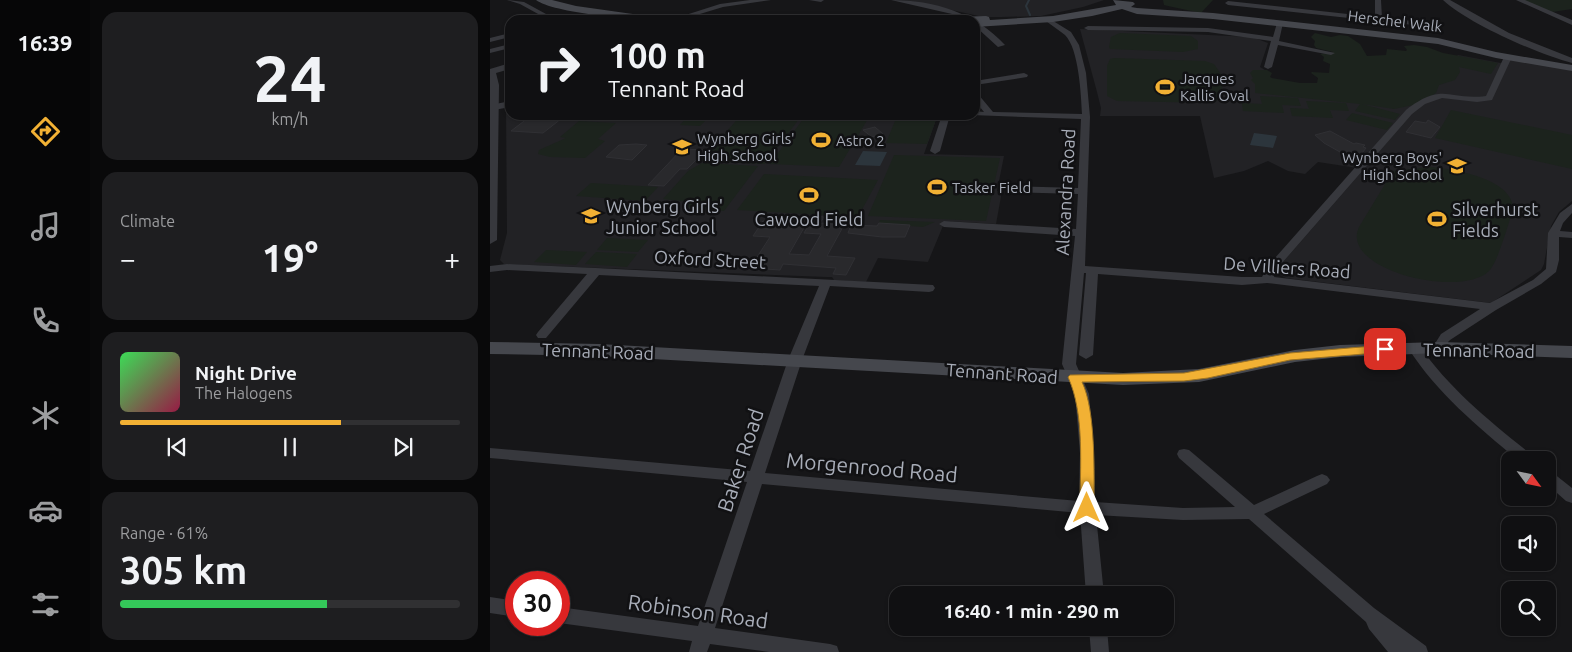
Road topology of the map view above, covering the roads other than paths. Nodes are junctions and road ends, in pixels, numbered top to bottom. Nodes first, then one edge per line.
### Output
1 (510, 0) edge
2 (541, 0) edge
3 (768, 0) edge
4 (812, 0) edge
5 (821, 0) edge
6 (894, 0) edge
7 (1378, 0) edge
8 (1446, 0) edge
9 (1519, 0) edge
10 (739, 1) edge
11 (1125, 2) edge
12 (1159, 2) dead end
13 (1228, 3) dead end
14 (1169, 8) junction
15 (1328, 14) junction
16 (545, 15) edge
17 (619, 15) edge
18 (688, 15) edge
19 (959, 15) edge
20 (1213, 16) junction
21 (1046, 19) junction
22 (1379, 19) junction
23 (980, 22) edge
24 (1280, 23) junction
25 (1414, 23) dead end
26 (1572, 23) edge
27 (980, 27) edge
28 (1088, 28) dead end
29 (1325, 28) junction
30 (505, 36) edge
31 (490, 40) edge
32 (1275, 41) junction
33 (1001, 45) dead end
34 (505, 47) edge
35 (490, 51) edge
36 (1331, 53) dead end
37 (1508, 57) junction
38 (1572, 61) edge
39 (1268, 67) dead end
40 (505, 68) edge
41 (1572, 68) edge
42 (490, 72) edge
43 (1024, 75) dead end
44 (980, 82) edge
45 (980, 102) edge
46 (505, 107) edge
47 (493, 113) edge
48 (980, 114) edge
49 (990, 114) junction
50 (1086, 117) junction
51 (944, 120) edge
52 (935, 151) dead end
53 (491, 161) edge
54 (1009, 189) dead end
55 (1083, 191) junction
56 (1572, 207) edge
57 (944, 224) dead end
58 (1081, 233) junction
59 (1553, 233) junction
60 (1572, 235) edge
61 (490, 239) edge
62 (490, 269) edge
63 (1079, 269) junction
64 (1092, 270) junction
65 (596, 271) junction
66 (1267, 280) junction
67 (826, 282) junction
68 (929, 288) dead end
69 (1076, 291) junction
70 (1090, 292) junction
71 (1492, 307) junction
72 (1071, 332) junction
73 (1088, 332) junction
74 (542, 335) dead end
75 (490, 348) edge
76 (1414, 348) junction
77 (1444, 349) junction
78 (1572, 352) edge
79 (1086, 355) dead end
80 (794, 360) junction
81 (1074, 377) junction
82 (1517, 451) edge
83 (490, 453) edge
84 (1184, 454) dead end
85 (757, 477) junction
86 (1322, 480) dead end
87 (1556, 484) edge
88 (1572, 498) edge
89 (1087, 508) junction
90 (1251, 513) junction
91 (1094, 586) edge
92 (490, 605) edge
93 (505, 607) edge
94 (1368, 613) junction
95 (570, 617) edge
96 (1099, 636) edge
97 (700, 644) edge
98 (830, 652) edge
99 (1100, 652) edge
100 (1399, 652) edge
101 (1419, 652) edge

1 - 16 street
2 - 17 main road
3 - 10 street
4 - 5 street
6 - 19 street
7 - 22 street
8 - 38 street
9 - 26 street
10 - 18 street
11 - 14 main road, Herschel Walk
11 - 20 main road, Herschel Walk
11 - 21 main road
11 - 21 main road
12 - 14 main road
13 - 15 street
14 - 20 main road, Herschel Walk
15 - 22 street
15 - 29 street
20 - 24 main road, Herschel Walk
21 - 23 main road
21 - 50 street, Alexandra Road
22 - 25 street
24 - 29 main road, Herschel Walk
24 - 32 street
27 - 33 street
28 - 32 street
29 - 37 main road, Herschel Walk
30 - 31 street
32 - 36 street
32 - 39 street
34 - 35 street
37 - 41 main road, Herschel Walk
37 - 66 street
40 - 42 street
42 - 47 street
43 - 44 street
45 - 49 street
46 - 47 street
47 - 53 street
48 - 49 street
49 - 50 street
50 - 55 street, Alexandra Road
51 - 52 street
53 - 61 street
54 - 55 street
55 - 58 street, Alexandra Road
56 - 59 street
57 - 58 street
58 - 63 street, Alexandra Road
59 - 60 street
59 - 71 street
62 - 65 street, Oxford Street
63 - 64 street, De Villiers Road
63 - 69 street, Alexandra Road
64 - 66 street, De Villiers Road
64 - 70 street
65 - 67 street, Oxford Street
65 - 74 street
66 - 71 street, De Villiers Road
67 - 68 street, Oxford Street
67 - 80 street, Baker Road
69 - 70 street
69 - 72 street, Alexandra Road
70 - 73 street
71 - 77 street
72 - 73 street
72 - 81 street, Alexandra Road
73 - 79 street
75 - 80 main road, Tennant Road
76 - 77 main road, Tennant Road
76 - 81 main road, Tennant Road
76 - 82 street
77 - 78 main road, Tennant Road
80 - 81 main road, Tennant Road
80 - 85 street, Baker Road
81 - 89 street, Alexandra Road
83 - 85 street, Morgenrood Road
84 - 90 street
85 - 89 street, Morgenrood Road
85 - 97 street, Baker Road
86 - 90 street
87 - 88 street
89 - 90 street, Morgenrood Road
89 - 91 street, Alexandra Road
90 - 94 street
92 - 93 street
94 - 100 street
94 - 101 street
95 - 97 street, Robinson Road
96 - 99 street
97 - 98 street, Robinson Road

